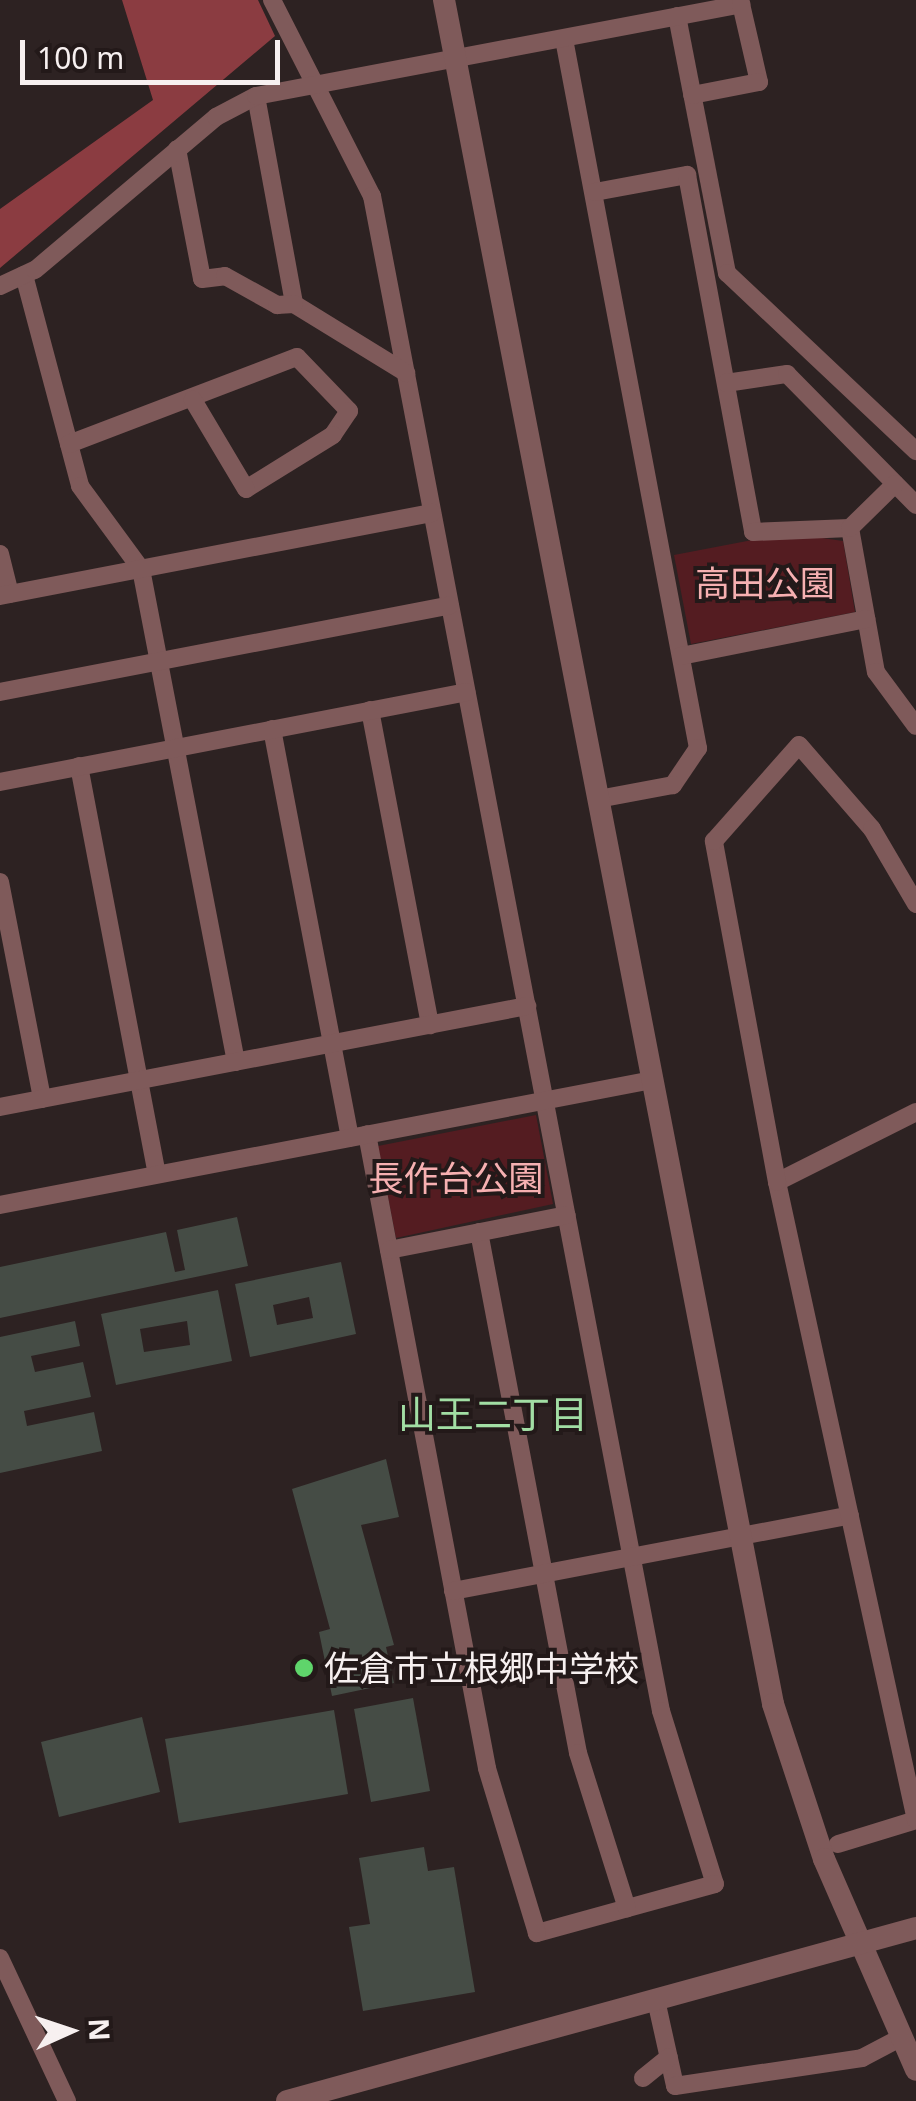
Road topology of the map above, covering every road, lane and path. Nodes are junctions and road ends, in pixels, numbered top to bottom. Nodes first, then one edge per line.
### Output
1 (272, 0) edge
2 (444, 0) edge
3 (676, 16) junction
4 (564, 38) junction
5 (456, 58) junction
6 (313, 85) junction
7 (692, 94) junction
8 (256, 96) junction
9 (177, 149) junction
10 (595, 192) junction
11 (24, 276) junction
12 (0, 286) edge
13 (294, 304) junction
14 (406, 374) junction
15 (726, 383) junction
16 (193, 400) junction
17 (69, 444) junction
18 (916, 450) edge
19 (895, 484) junction
20 (916, 505) edge
21 (432, 513) junction
22 (850, 528) junction
23 (0, 554) edge
24 (142, 569) junction
25 (5, 595) edge
26 (450, 605) junction
27 (866, 620) junction
28 (681, 656) junction
29 (159, 661) junction
30 (0, 692) edge
31 (466, 692) junction
32 (370, 710) junction
33 (912, 716) edge
34 (272, 729) junction
35 (176, 748) junction
36 (79, 766) junction
37 (0, 782) edge
38 (598, 799) junction
39 (0, 882) edge
40 (916, 904) edge
41 (527, 1006) junction
42 (430, 1025) junction
43 (332, 1044) junction
44 (236, 1062) junction
45 (652, 1080) junction
46 (139, 1081) junction
47 (42, 1100) junction
48 (545, 1100) junction
49 (0, 1108) edge
50 (916, 1112) edge
51 (358, 1136) junction
52 (157, 1174) junction
53 (778, 1182) junction
54 (0, 1205) edge
55 (567, 1216) junction
56 (479, 1232) junction
57 (388, 1250) junction
58 (850, 1514) junction
59 (740, 1536) junction
60 (632, 1555) junction
61 (542, 1572) junction
62 (454, 1591) junction
63 (838, 1844) dead end
64 (627, 1908) junction
65 (916, 1928) edge
66 (862, 1944) junction
67 (0, 1958) edge
68 (656, 2000) junction
69 (902, 2036) junction
70 (669, 2057) junction
71 (916, 2070) edge
72 (643, 2078) dead end
73 (67, 2101) edge
74 (287, 2101) edge

1 - 6 street
2 - 5 street
3 - 4 street
3 - 7 street
3 - 7 street
4 - 5 street
4 - 10 street
5 - 6 street
5 - 38 street
6 - 8 street
6 - 14 street
7 - 18 street
8 - 9 street
8 - 13 street
9 - 11 street
9 - 13 street
10 - 15 street
10 - 28 street
11 - 12 street
11 - 17 street
13 - 14 street
14 - 21 street
15 - 19 street
15 - 22 street
16 - 16 street
16 - 17 street
17 - 24 street
19 - 20 street
19 - 22 street
21 - 24 street
21 - 26 street
22 - 27 street
23 - 25 street
24 - 25 street
24 - 29 street
26 - 29 street
26 - 31 street
27 - 28 street
27 - 33 street
28 - 38 street
29 - 30 street
29 - 35 street
31 - 32 street
31 - 41 street
32 - 34 street
32 - 42 street
34 - 35 street
34 - 43 street
35 - 36 street
35 - 44 street
36 - 37 street
36 - 46 street
38 - 45 street
39 - 47 street
40 - 53 street
41 - 42 street
41 - 48 street
42 - 43 street
43 - 44 street
43 - 51 street
44 - 46 street
45 - 48 street
45 - 59 street
46 - 47 street
46 - 52 street
47 - 49 street
48 - 51 street
48 - 55 street
50 - 53 street
51 - 52 street
51 - 57 street
52 - 54 street
53 - 58 street
55 - 56 street
55 - 60 street
56 - 57 street
56 - 61 street
57 - 62 street
58 - 59 street
58 - 63 street
59 - 60 street
59 - 66 street
60 - 61 street
60 - 64 street
61 - 62 street
61 - 64 street
62 - 64 street
65 - 66 street
66 - 68 street
66 - 69 street
67 - 73 street
68 - 70 street
68 - 74 street
69 - 70 street
69 - 71 street
70 - 72 street

